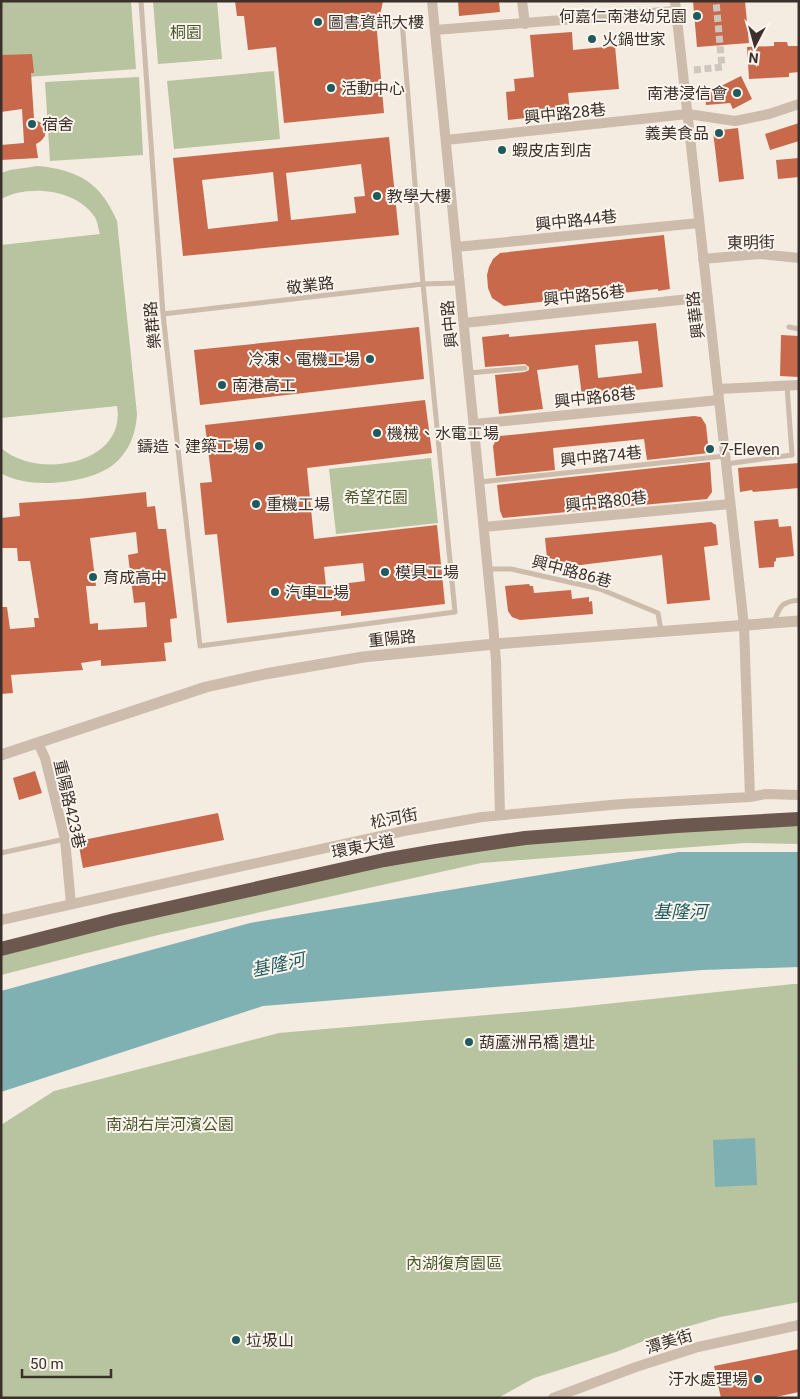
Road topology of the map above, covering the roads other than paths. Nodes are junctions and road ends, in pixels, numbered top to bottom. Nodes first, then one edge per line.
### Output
1 (141, 1) edge
2 (432, 1) edge
3 (522, 1) edge
4 (676, 6) edge
5 (384, 23) dead end
6 (524, 24) junction
7 (435, 30) junction
8 (799, 104) edge
9 (688, 114) junction
10 (446, 140) junction
11 (699, 223) junction
12 (456, 247) junction
13 (799, 258) edge
14 (703, 259) junction
15 (460, 282) junction
16 (423, 284) junction
17 (708, 297) junction
18 (163, 314) junction
19 (464, 323) junction
20 (788, 328) dead end
21 (799, 329) edge
22 (525, 368) dead end
23 (469, 373) junction
24 (787, 385) junction
25 (799, 386) edge
26 (718, 394) junction
27 (474, 424) junction
28 (792, 455) junction
29 (799, 456) edge
30 (726, 460) junction
31 (480, 482) junction
32 (730, 504) junction
33 (484, 528) junction
34 (488, 569) junction
35 (799, 600) edge
36 (799, 621) edge
37 (773, 624) junction
38 (744, 626) junction
39 (661, 631) junction
40 (495, 644) junction
41 (38, 743) junction
42 (1, 755) edge
43 (799, 795) edge
44 (750, 797) junction
45 (500, 816) junction
46 (799, 819) edge
47 (65, 839) junction
48 (1, 853) edge
49 (71, 904) junction
50 (1, 920) edge
51 (1, 948) edge
52 (799, 1325) edge
53 (552, 1398) edge

1 - 18 lane, 樂群路
2 - 7 street, 興中路
3 - 6 street
4 - 6 street
4 - 9 street, 興華路
5 - 16 lane
6 - 7 street
7 - 10 street, 興中路
8 - 9 street, 興中路28巷
9 - 10 street, 興中路28巷
9 - 11 street, 興華路
10 - 12 street, 興中路
11 - 12 street, 興中路44巷
11 - 14 street, 興華路
12 - 15 street, 興中路
13 - 14 street, 東明街
14 - 17 street, 興華路
15 - 16 lane, 敬業路
15 - 19 street, 興中路
16 - 18 lane, 敬業路
16 - 18 lane, 樂群路
17 - 19 street, 興中路56巷
17 - 26 street, 興華路
19 - 23 street, 興中路
20 - 21 lane
22 - 23 lane
23 - 27 street, 興中路
24 - 25 street, 興中路68巷
24 - 26 street, 興中路68巷
24 - 28 lane
26 - 27 street, 興中路68巷
26 - 30 street, 興華路
27 - 31 street, 興中路
28 - 29 lane, 興中路74巷
28 - 30 lane, 興中路74巷
30 - 31 lane, 興中路74巷
30 - 32 street, 興華路
31 - 33 street, 興中路
32 - 33 street, 興中路80巷
32 - 38 street, 興華路
33 - 34 street, 興中路
34 - 39 lane, 興中路86巷
34 - 40 street, 興中路
35 - 37 lane
36 - 37 street, 重陽路
37 - 38 street, 重陽路
38 - 39 street, 重陽路
38 - 44 street, 興華路
39 - 40 street, 重陽路
40 - 41 street, 重陽路
40 - 45 street, 興中路
41 - 42 street, 重陽路
41 - 47 street, 重陽路423巷
43 - 44 street, 松河街
44 - 45 street, 松河街
45 - 49 street, 松河街
46 - 51 highway, 環東大道
47 - 48 lane
47 - 49 street, 重陽路423巷
49 - 50 street, 松河街
52 - 53 street, 潭美街

